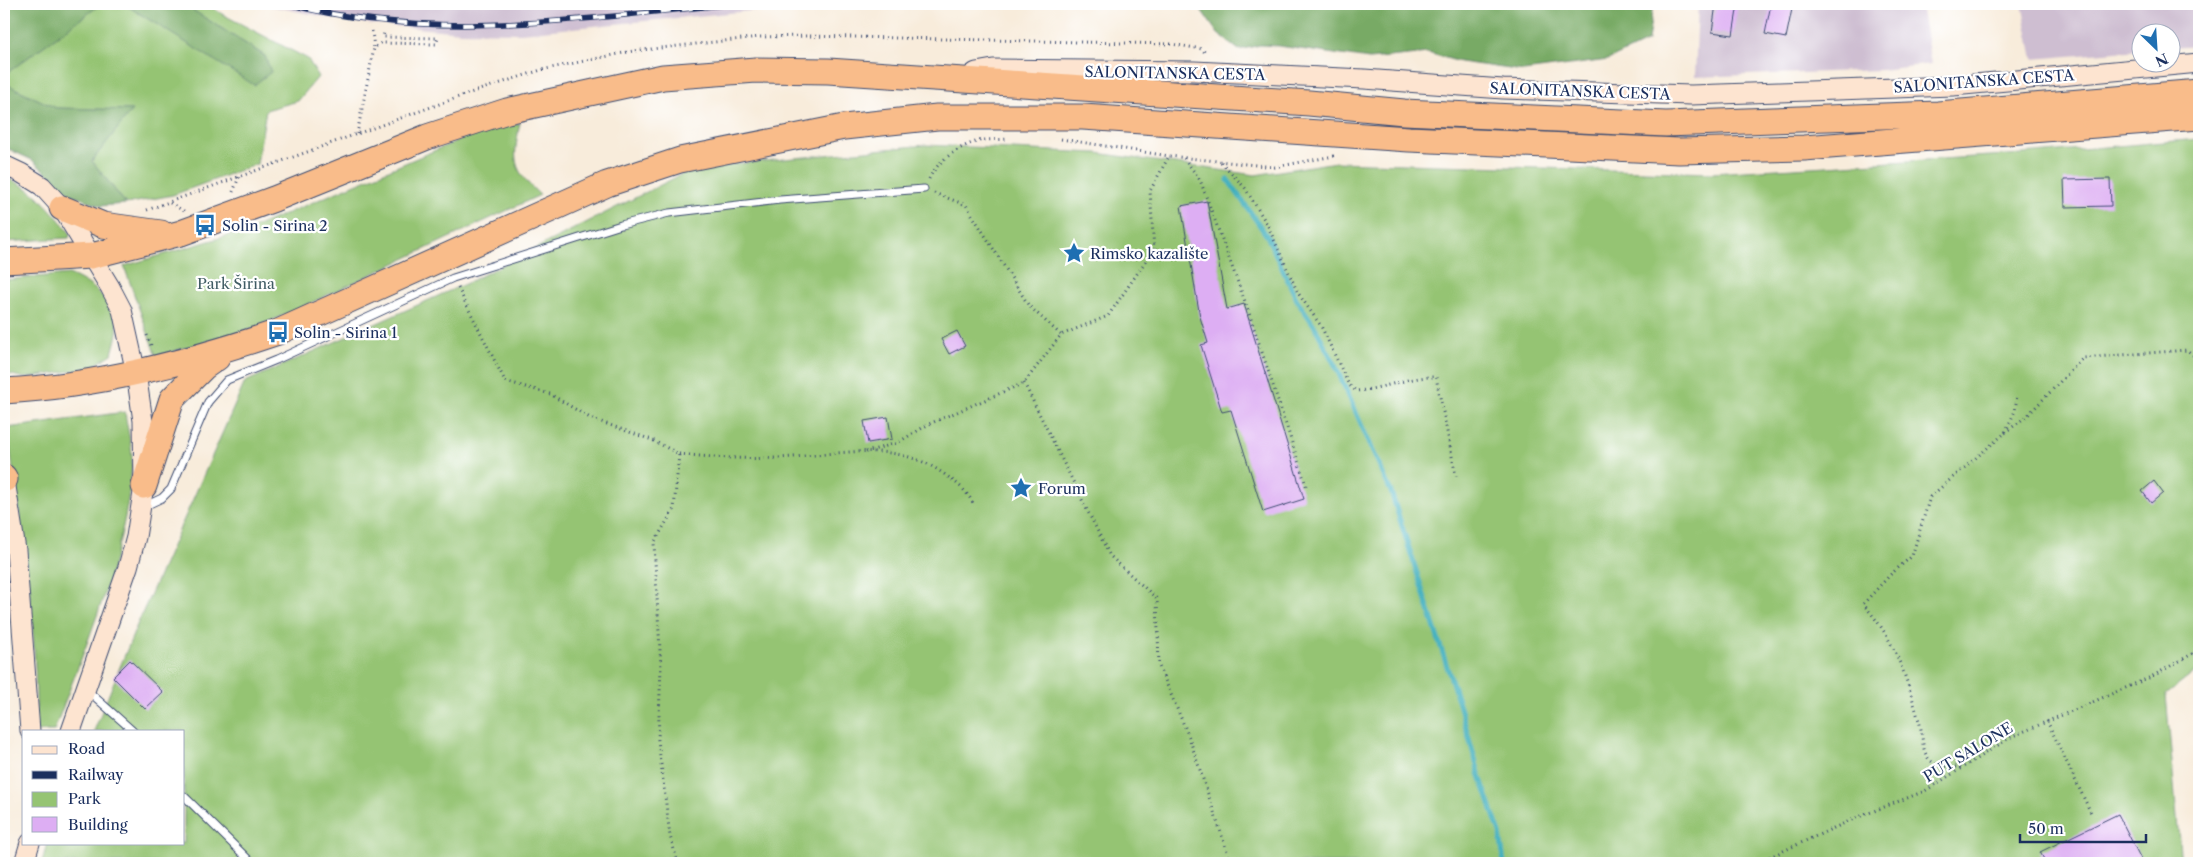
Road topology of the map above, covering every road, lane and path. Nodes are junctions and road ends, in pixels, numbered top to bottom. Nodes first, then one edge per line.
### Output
1 (372, 31) dead end
2 (384, 32) dead end
3 (374, 48) junction
4 (2199, 63) edge
5 (962, 81) junction
6 (2199, 92) edge
7 (2199, 117) edge
8 (356, 134) dead end
9 (1170, 156) dead end
10 (1184, 158) dead end
11 (1221, 162) dead end
12 (4, 165) edge
13 (239, 177) dead end
14 (924, 189) joint
15 (231, 197) dead end
16 (169, 202) dead end
17 (62, 208) junction
18 (185, 223) junction
19 (91, 256) junction
20 (7, 263) edge
21 (453, 278) junction
22 (1060, 335) junction
23 (231, 348) junction
24 (2199, 360) edge
25 (136, 373) junction
26 (1024, 383) junction
27 (4, 391) edge
28 (2017, 396) dead end
29 (2005, 433) junction
30 (866, 452) junction
31 (679, 454) junction
32 (1456, 476) dead end
33 (4, 477) edge
34 (1308, 488) dead end
35 (143, 497) junction
36 (974, 503) dead end
37 (2199, 650) edge
38 (85, 688) junction
39 (2046, 721) junction
40 (30, 730) edge
41 (71, 730) edge
42 (132, 730) edge
43 (1961, 767) junction
44 (185, 797) edge
45 (2092, 815) dead end
46 (252, 863) edge
47 (678, 863) edge
48 (1231, 863) edge
49 (1745, 863) edge

1 - 3 path
2 - 3 path
3 - 8 path
4 - 5 main road, SALONITANSKA CESTA
5 - 6 highway
5 - 18 highway
7 - 23 highway
9 - 22 path
10 - 34 path
11 - 32 path
12 - 17 main road
13 - 15 path
14 - 21 lane
14 - 22 path
16 - 18 path
17 - 18 highway
17 - 19 main road
18 - 19 highway
19 - 20 highway
19 - 25 main road
21 - 31 path
21 - 35 lane
22 - 26 path
23 - 25 highway
23 - 35 highway
24 - 29 path
25 - 27 highway
25 - 35 main road
26 - 30 path
26 - 48 path
28 - 29 path
29 - 43 path
30 - 31 path
30 - 36 path
31 - 47 path
33 - 40 main road
35 - 38 main road
37 - 39 path, PUT SALONE
38 - 41 main road
38 - 42 lane
39 - 43 path, PUT SALONE
39 - 45 path
43 - 49 path, PUT SALONE
44 - 46 lane

